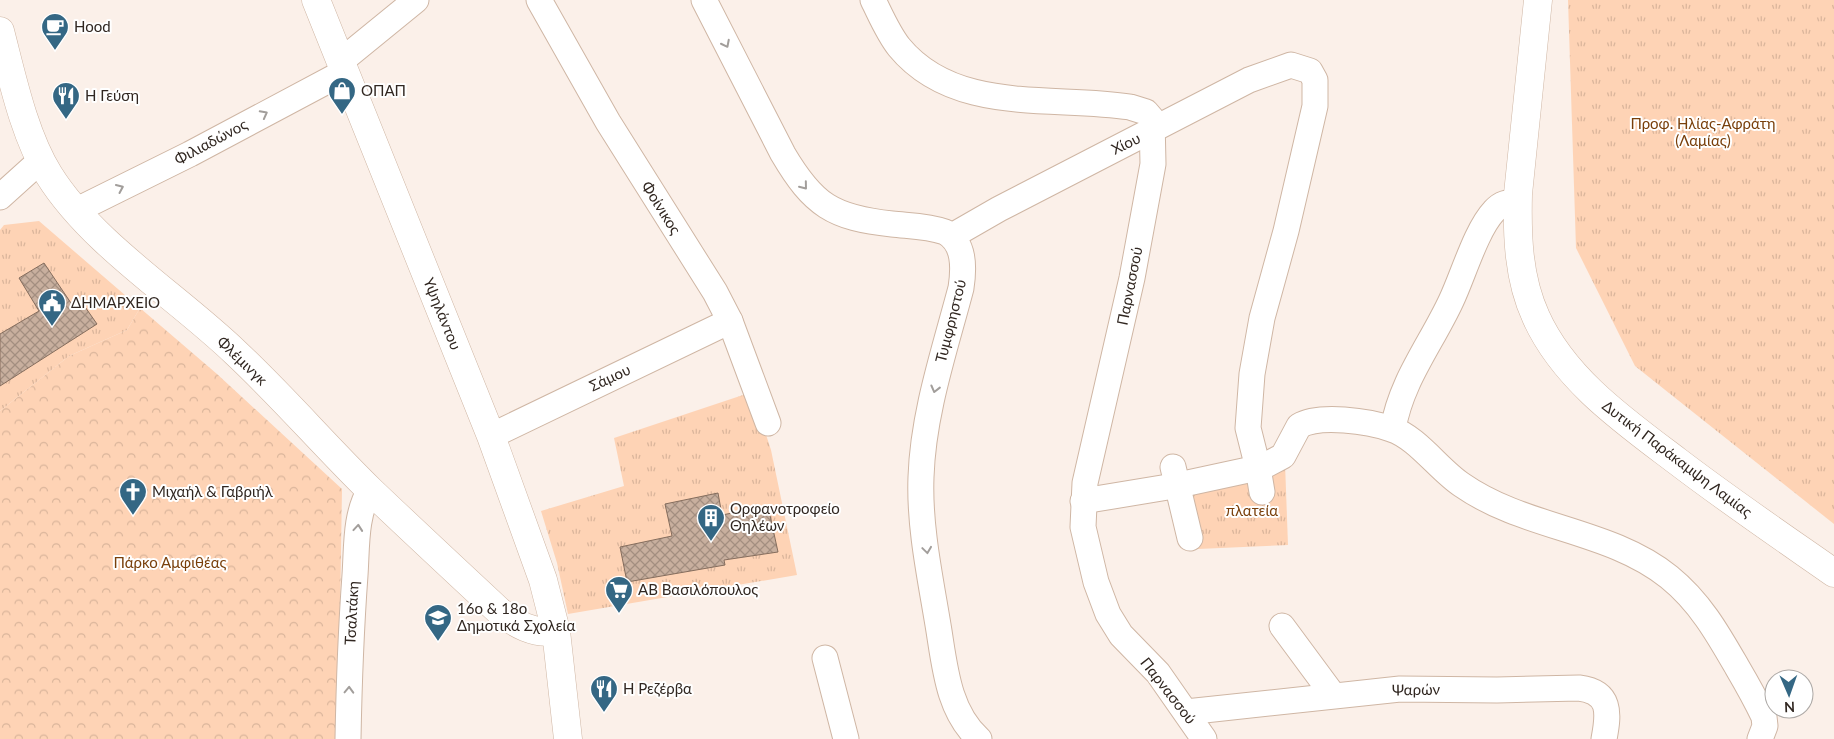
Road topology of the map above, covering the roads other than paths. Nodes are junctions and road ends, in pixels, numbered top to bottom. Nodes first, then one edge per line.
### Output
1 (316, 0) edge
2 (539, 0) edge
3 (704, 0) edge
4 (873, 0) edge
5 (1538, 0) edge
6 (407, 3) edge
7 (0, 31) edge
8 (342, 67) junction
9 (1154, 131) junction
10 (41, 160) junction
11 (0, 197) edge
12 (1518, 202) junction
13 (77, 210) junction
14 (952, 236) junction
15 (730, 321) junction
16 (768, 423) dead end
17 (1393, 429) junction
18 (491, 436) junction
19 (1175, 476) junction
20 (1260, 480) junction
21 (370, 490) junction
22 (1083, 501) junction
23 (1190, 538) dead end
24 (1834, 573) edge
25 (1282, 626) dead end
26 (556, 631) junction
27 (825, 658) dead end
28 (1333, 695) junction
29 (1186, 712) junction
30 (1762, 728) edge
31 (348, 739) edge
32 (568, 739) edge
33 (846, 739) edge
34 (979, 739) edge
35 (1204, 739) edge
36 (1604, 739) edge

1 - 8 main road, Υψηλάντου
2 - 15 street, Φοίνικος
3 -> 14 street
4 - 9 street
5 - 12 main road, Δυτική Παράκαμψη Λαμίας
6 - 8 street, Φιλιαδώνος
7 - 10 main road, Φλέμινγκ
13 -> 8 street, Φιλιαδώνος
8 - 18 main road, Υψηλάντου
9 - 14 street, Χίου
9 - 20 street, Χίου
9 - 22 street, Παρνασσού
10 - 11 street
10 - 13 main road, Φλέμινγκ
12 - 17 street
12 - 24 main road, Δυτική Παράκαμψη Λαμίας
13 - 21 main road, Φλέμινγκ
14 -> 34 street, Τυμφρηστού
15 - 16 street, Φοίνικος
15 - 18 street, Σάμου
17 - 20 street
17 - 30 street
18 - 26 main road, Υψηλάντου
19 - 20 street
19 - 22 street
19 - 23 street
21 - 26 main road, Φλέμινγκ
31 -> 21 street, Τσαλτάκη
22 - 29 street, Παρνασσού
25 - 28 street
26 - 32 main road, Υψηλάντου
27 - 33 street
28 - 29 street, Ψαρών
28 - 36 street, Ψαρών
29 - 35 street, Παρνασσού

